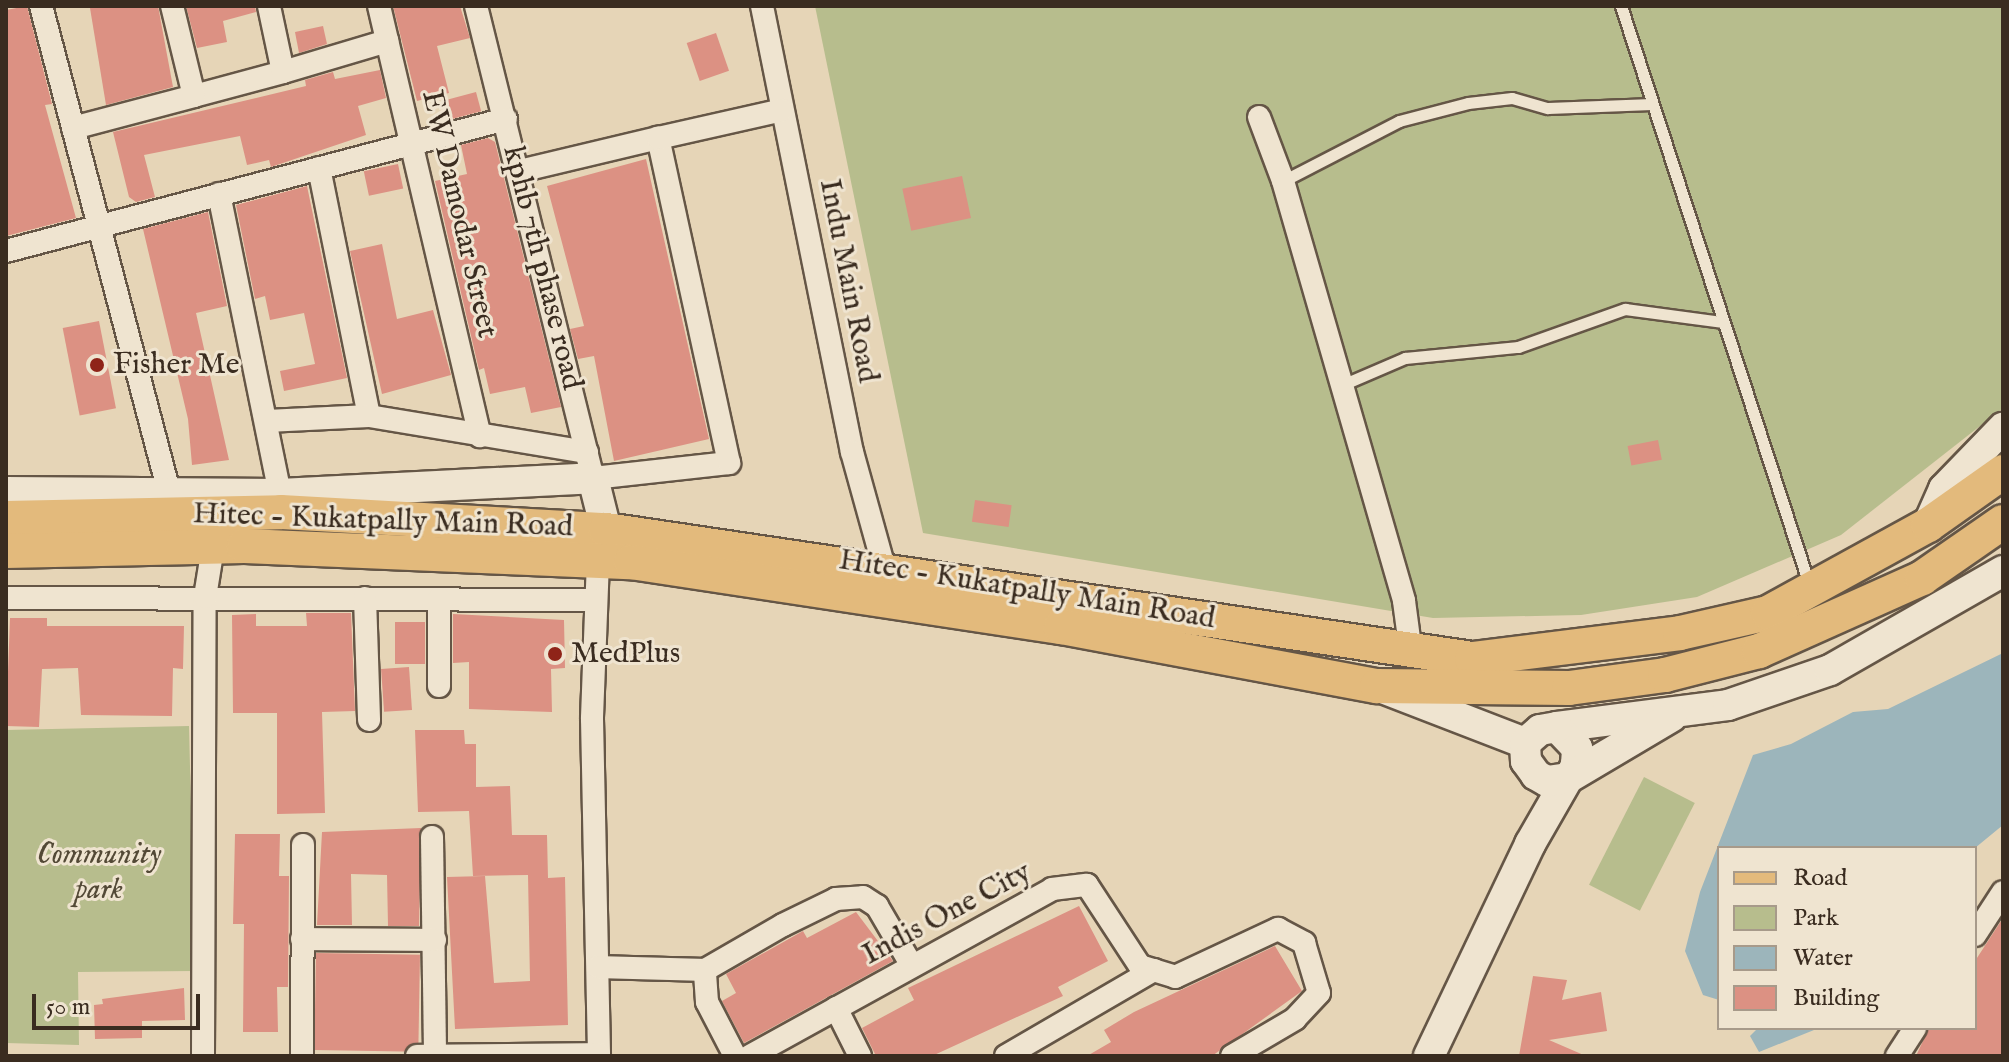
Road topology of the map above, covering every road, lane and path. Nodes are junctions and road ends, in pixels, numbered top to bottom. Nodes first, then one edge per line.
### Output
1 (41, 6) edge
2 (172, 6) edge
3 (269, 6) edge
4 (379, 6) edge
5 (476, 6) edge
6 (762, 6) edge
7 (1621, 6) edge
8 (387, 41) junction
9 (283, 72) junction
10 (194, 96) junction
11 (1652, 104) junction
12 (782, 110) junction
13 (1259, 117) dead end
14 (506, 119) junction
15 (73, 128) junction
16 (658, 138) junction
17 (411, 144) junction
18 (319, 168) junction
19 (519, 171) junction
20 (1283, 181) junction
21 (219, 194) junction
22 (98, 227) junction
23 (6, 251) edge
24 (1723, 322) junction
25 (1342, 385) junction
26 (369, 416) junction
27 (267, 421) junction
28 (2003, 428) edge
29 (480, 436) junction
30 (590, 465) junction
31 (2003, 472) edge
32 (6, 492) edge
33 (280, 494) junction
34 (173, 502) junction
35 (6, 518) edge
36 (2003, 522) edge
37 (1928, 525) junction
38 (602, 546) junction
39 (213, 547) junction
40 (6, 551) edge
41 (884, 567) junction
42 (2003, 571) edge
43 (1812, 592) junction
44 (205, 597) junction
45 (6, 598) edge
46 (365, 598) junction
47 (439, 599) junction
48 (595, 600) junction
49 (1410, 646) junction
50 (439, 686) dead end
51 (1377, 686) junction
52 (1671, 717) junction
53 (369, 720) dead end
54 (1557, 727) junction
55 (1528, 756) junction
56 (1568, 778) junction
57 (432, 837) dead end
58 (1530, 844) junction
59 (303, 845) dead end
60 (2003, 892) edge
61 (1977, 932) edge
62 (302, 939) junction
63 (435, 940) junction
64 (912, 966) junction
65 (598, 967) junction
66 (705, 970) junction
67 (1154, 970) junction
68 (836, 1008) junction
69 (1914, 1030) edge
70 (1030, 1050) edge
71 (426, 1055) edge
72 (458, 1055) edge
73 (599, 1055) edge
74 (203, 1056) edge
75 (302, 1056) edge
76 (735, 1056) edge
77 (750, 1056) edge
78 (860, 1056) edge
79 (1006, 1056) edge
80 (1232, 1056) edge
81 (1429, 1056) edge
82 (1897, 1056) edge

1 - 15 street
2 - 10 street
3 - 9 street
4 - 8 street, EW Damodar Street
5 - 14 street, kphb 7th phase road
6 - 12 street, Indu Main Road
7 - 11 lane
8 - 9 street
8 - 17 street, EW Damodar Street
9 - 10 street
10 - 15 street
11 - 20 lane
11 - 24 lane
12 - 16 street
12 - 41 street, Indu Main Road
13 - 20 street
14 - 17 street
14 - 19 street, kphb 7th phase road
15 - 22 street
16 - 19 street
16 - 30 street
17 - 18 street
17 - 29 street, EW Damodar Street
18 - 21 street
18 - 26 street
19 - 30 street, kphb 7th phase road
20 - 25 street
21 - 22 street
21 - 27 street
22 - 23 street
22 - 34 street
24 - 25 lane
24 - 43 lane
25 - 49 street
26 - 27 street
26 - 29 street
27 - 33 street
28 - 37 street
29 - 30 street
30 - 33 street
30 - 38 street, kphb 7th phase road
31 - 37 main road, Hitec - Kukatpally Main Road
32 - 34 street
33 - 34 street
34 - 35 main road, Hitec - Kukatpally Main Road
34 - 38 main road, Hitec - Kukatpally Main Road
36 - 51 main road
37 - 43 main road, Hitec - Kukatpally Main Road
38 - 39 main road
38 - 41 main road, Hitec - Kukatpally Main Road
38 - 48 street
38 - 51 main road
39 - 40 main road
39 - 44 street
41 - 49 main road, Hitec - Kukatpally Main Road
42 - 52 street
43 - 49 main road, Hitec - Kukatpally Main Road
44 - 45 street
44 - 46 street
44 - 74 street
46 - 47 street
46 - 53 street
47 - 48 street
47 - 50 street
48 - 65 street
51 - 55 street
52 - 54 street
52 - 56 street
54 - 55 street
54 - 56 street
55 - 56 street
55 - 58 street
56 - 58 street
57 - 63 street
58 - 81 street
59 - 62 street
60 - 61 street
62 - 63 street
62 - 75 street
63 - 71 street
64 - 66 street
64 - 67 street, Indis One City
64 - 68 street, Indis One City
65 - 66 street
65 - 73 street
66 - 76 street
67 - 70 street
67 - 80 street
68 - 77 street, Indis One City
68 - 78 street
69 - 82 street
70 - 79 street
71 - 72 street
72 - 73 street

